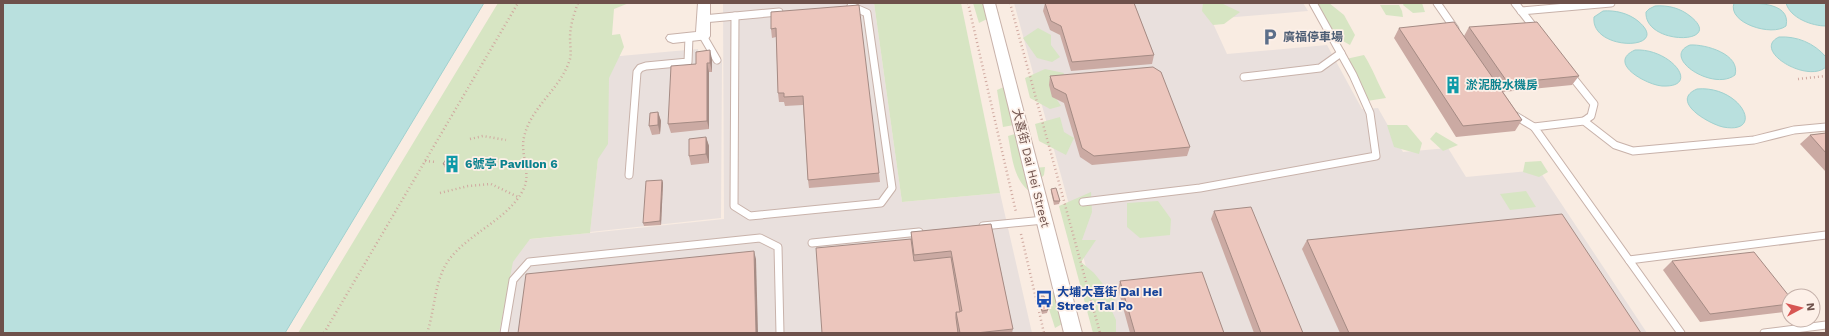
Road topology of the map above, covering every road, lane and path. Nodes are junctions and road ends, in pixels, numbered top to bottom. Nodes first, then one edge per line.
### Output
1 (518, 3) edge
2 (578, 3) edge
3 (704, 3) edge
4 (968, 3) edge
5 (989, 3) edge
6 (1010, 3) edge
7 (1313, 3) edge
8 (1437, 3) edge
9 (1515, 3) edge
10 (1543, 3) edge
11 (1611, 3) edge
12 (844, 7) edge
13 (1547, 9) junction
14 (790, 11) edge
15 (1521, 11) junction
16 (735, 16) junction
17 (703, 19) junction
18 (703, 36) junction
19 (1460, 36) edge
20 (1541, 36) edge
21 (689, 37) junction
22 (673, 38) dead end
23 (1341, 53) junction
24 (717, 60) dead end
25 (1565, 67) edge
26 (1826, 76) edge
27 (1244, 77) dead end
28 (1798, 79) dead end
29 (1509, 109) edge
30 (1584, 121) junction
31 (1534, 127) junction
32 (1826, 127) edge
33 (470, 139) dead end
34 (506, 140) dead end
35 (426, 161) junction
36 (436, 162) dead end
37 (629, 175) dead end
38 (440, 193) dead end
39 (518, 198) junction
40 (1083, 202) dead end
41 (1070, 207) dead end
42 (1066, 209) junction
43 (1045, 220) junction
44 (1018, 222) junction
45 (976, 227) edge
46 (929, 231) edge
47 (1826, 235) edge
48 (812, 243) dead end
49 (1629, 260) junction
50 (1826, 325) edge
51 (324, 333) edge
52 (427, 333) edge
53 (504, 333) edge
54 (780, 333) edge
55 (1044, 333) edge
56 (1073, 333) edge
57 (1100, 333) edge
58 (1681, 333) edge
59 (1764, 333) edge

1 - 35 path
2 - 39 path
3 - 17 street
4 - 44 path
5 - 43 street, 大喜街 Dai Hei Street
6 - 42 path
7 - 23 lane
8 - 19 lane
9 - 15 lane
10 - 13 lane
11 - 13 lane
12 - 16 lane
13 - 15 lane
14 - 16 lane
15 - 20 lane
16 - 17 lane
17 - 18 street
18 - 21 street
18 - 24 lane
21 - 22 street
21 - 37 lane
23 - 27 lane
23 - 40 lane
25 - 30 lane
26 - 28 path
29 - 31 lane
30 - 31 lane
30 - 32 lane
31 - 49 lane
33 - 34 path
35 - 36 path
35 - 51 path
38 - 39 path
39 - 52 path
41 - 42 path
42 - 57 path
43 - 44 lane
43 - 56 street, 大喜街 Dai Hei Street
44 - 45 lane
44 - 55 path
46 - 48 lane
47 - 49 lane
49 - 58 lane
50 - 59 lane
53 - 54 lane

